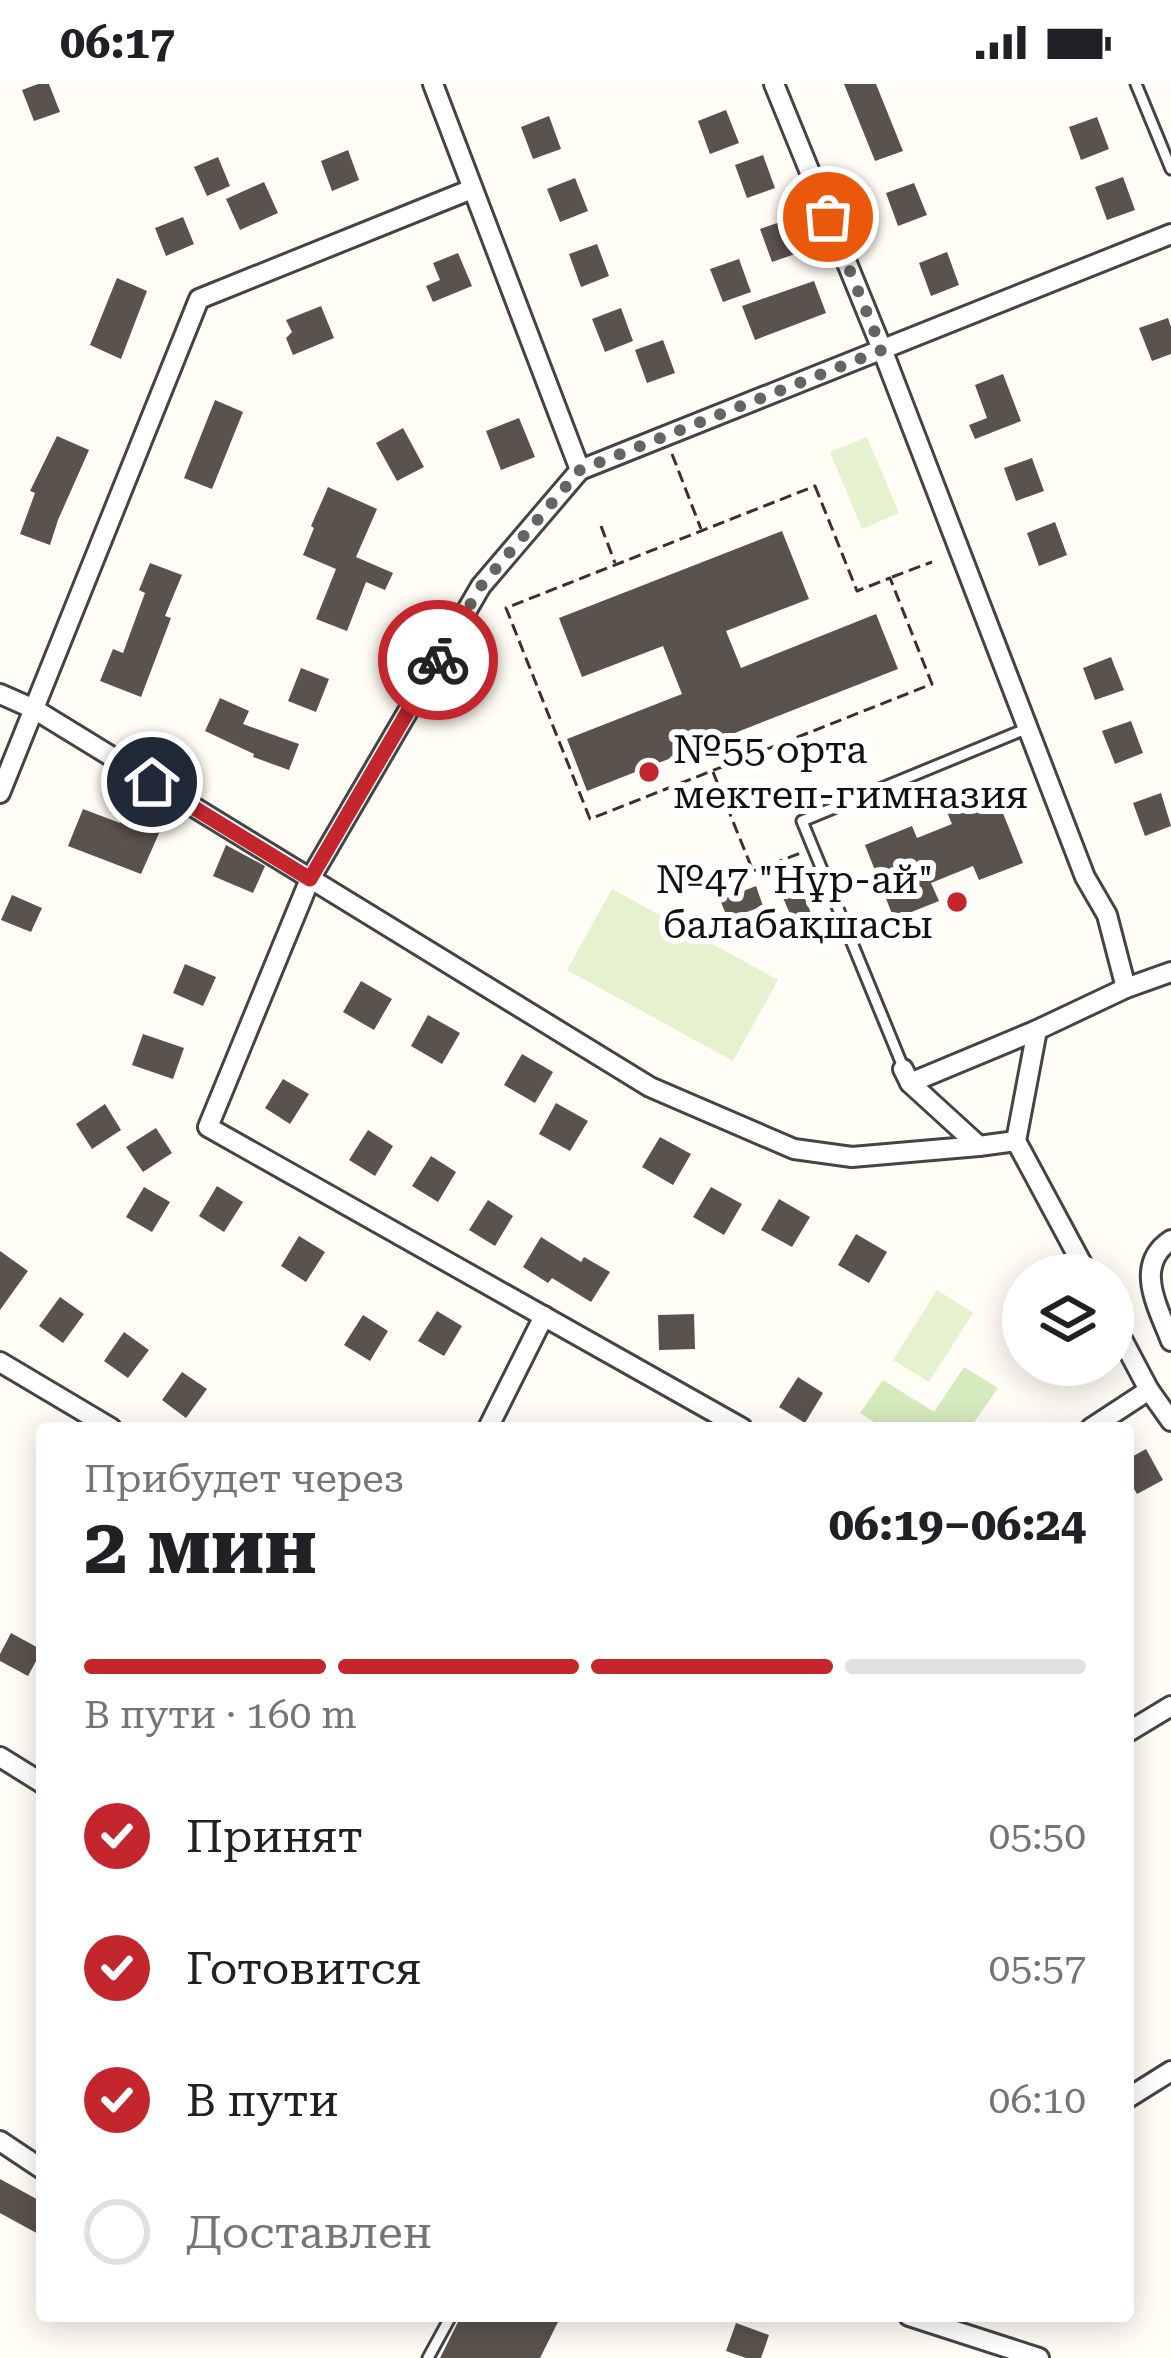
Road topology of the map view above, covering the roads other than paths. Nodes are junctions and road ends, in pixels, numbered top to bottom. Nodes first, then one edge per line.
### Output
1 (433, 84) edge
2 (774, 84) edge
3 (1136, 84) edge
4 (1171, 169) edge
5 (472, 189) junction
6 (1171, 234) edge
7 (882, 350) junction
8 (580, 470) junction
9 (0, 694) edge
10 (34, 709) junction
11 (1028, 728) junction
12 (0, 793) edge
13 (310, 879) junction
14 (1171, 972) edge
15 (1126, 988) junction
16 (1037, 1030) junction
17 (907, 1076) junction
18 (1016, 1141) junction
19 (979, 1147) junction
20 (1171, 1240) edge
21 (1077, 1254) edge
22 (544, 1316) junction
23 (1171, 1341) edge
24 (0, 1362) edge
25 (1134, 1362) edge
26 (1149, 1390) junction
27 (1171, 1421) edge
28 (101, 1422) edge
29 (491, 1422) edge
30 (731, 1422) edge
31 (1100, 1422) edge
32 (1171, 1706) edge
33 (1134, 1728) edge
34 (0, 1757) edge
35 (36, 1779) edge
36 (1171, 2071) edge
37 (1134, 2094) edge
38 (0, 2141) edge
39 (36, 2165) edge
40 (448, 2322) edge
41 (928, 2322) edge
42 (428, 2358) edge
43 (1039, 2358) edge

1 - 5 street
2 - 7 street
3 - 4 lane
5 - 8 street
5 - 10 street
6 - 7 street
7 - 8 street
7 - 11 street
8 - 13 street
9 - 10 street
10 - 12 street
10 - 13 street
11 - 15 street
11 - 17 lane
13 - 19 street
13 - 22 street
14 - 15 street
15 - 16 street
16 - 17 street
16 - 18 street
17 - 19 street
18 - 19 street
18 - 21 street
20 - 23 street
22 - 29 street
22 - 30 street
24 - 28 street
25 - 26 street
26 - 27 street
26 - 31 street
32 - 33 street
34 - 35 street
36 - 37 street
38 - 39 street
40 - 42 lane
41 - 43 street

